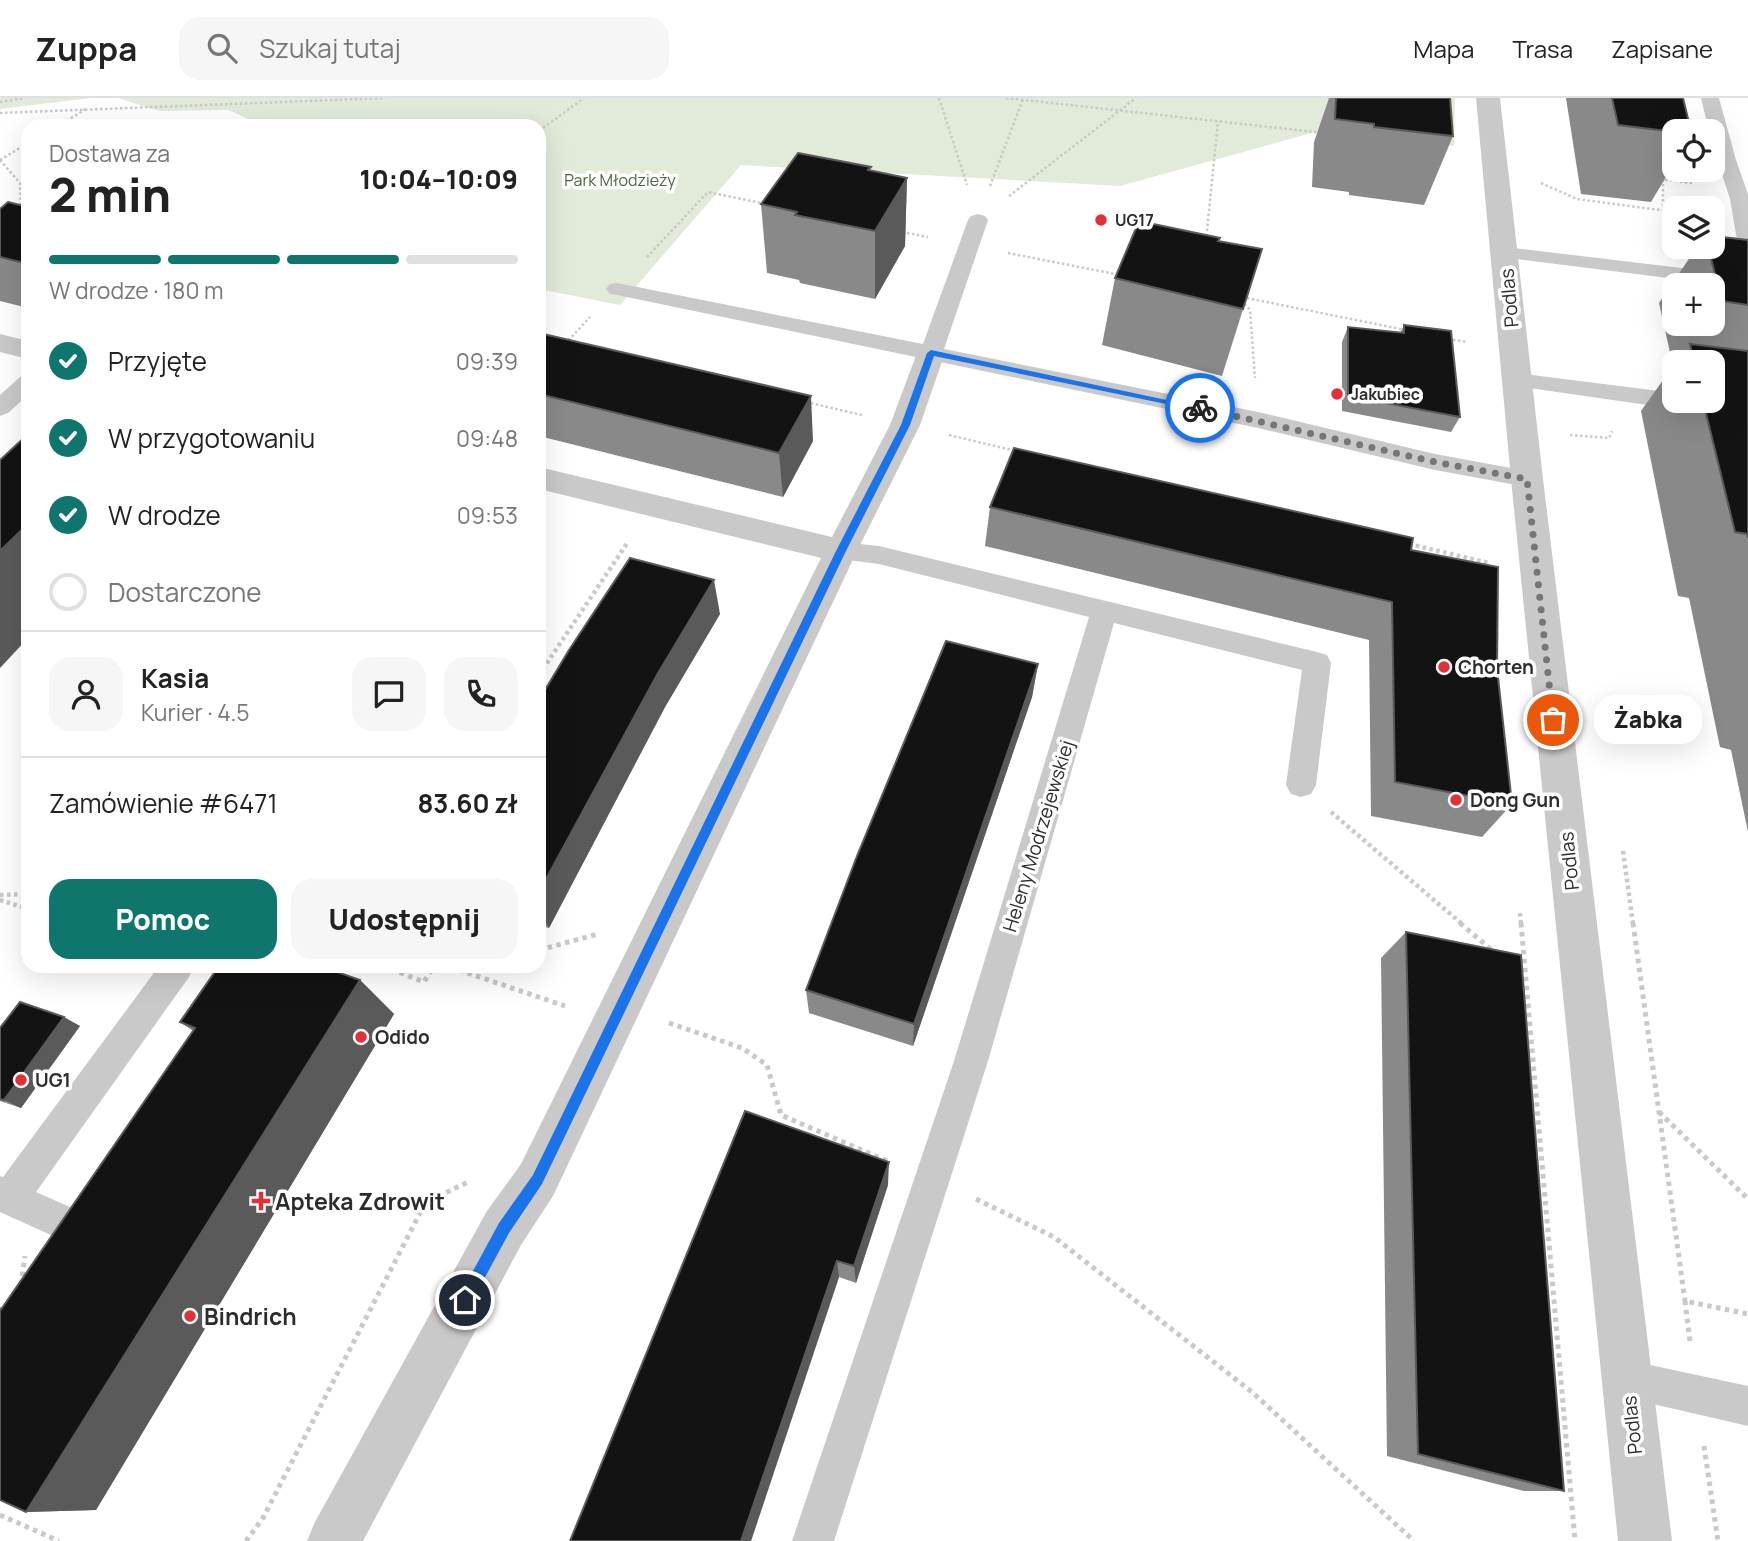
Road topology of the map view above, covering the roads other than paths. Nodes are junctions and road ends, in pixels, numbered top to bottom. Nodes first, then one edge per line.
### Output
1 (1488, 98) edge
2 (1710, 98) edge
3 (1744, 200) edge
4 (978, 220) road end
5 (1748, 246) edge
6 (1506, 253) junction
7 (1748, 282) edge
8 (617, 289) dead end
9 (0, 343) edge
10 (21, 348) edge
11 (931, 353) junction
12 (1517, 380) junction
13 (21, 388) edge
14 (1662, 399) edge
15 (0, 408) edge
16 (1527, 479) junction
17 (546, 480) edge
18 (841, 551) junction
19 (1104, 612) junction
20 (1301, 785) dead end
21 (173, 973) edge
22 (5, 1196) edge
23 (84, 1232) edge
24 (1626, 1379) junction
25 (1748, 1406) edge
26 (334, 1541) edge
27 (813, 1541) edge
28 (1645, 1541) edge

1 - 6 street, Podlas
2 - 3 lane
3 - 5 lane
4 - 11 lane
6 - 7 lane
6 - 12 street, Podlas
8 - 11 lane
9 - 10 street
11 - 16 lane
11 - 18 street
12 - 14 lane
12 - 16 street, Podlas
13 - 15 lane
16 - 24 street, Podlas
17 - 18 street
18 - 19 lane
18 - 26 street
19 - 20 lane
19 - 27 lane, Heleny Modrzejewskiej
21 - 22 lane
22 - 23 lane
24 - 25 lane
24 - 28 street, Podlas

